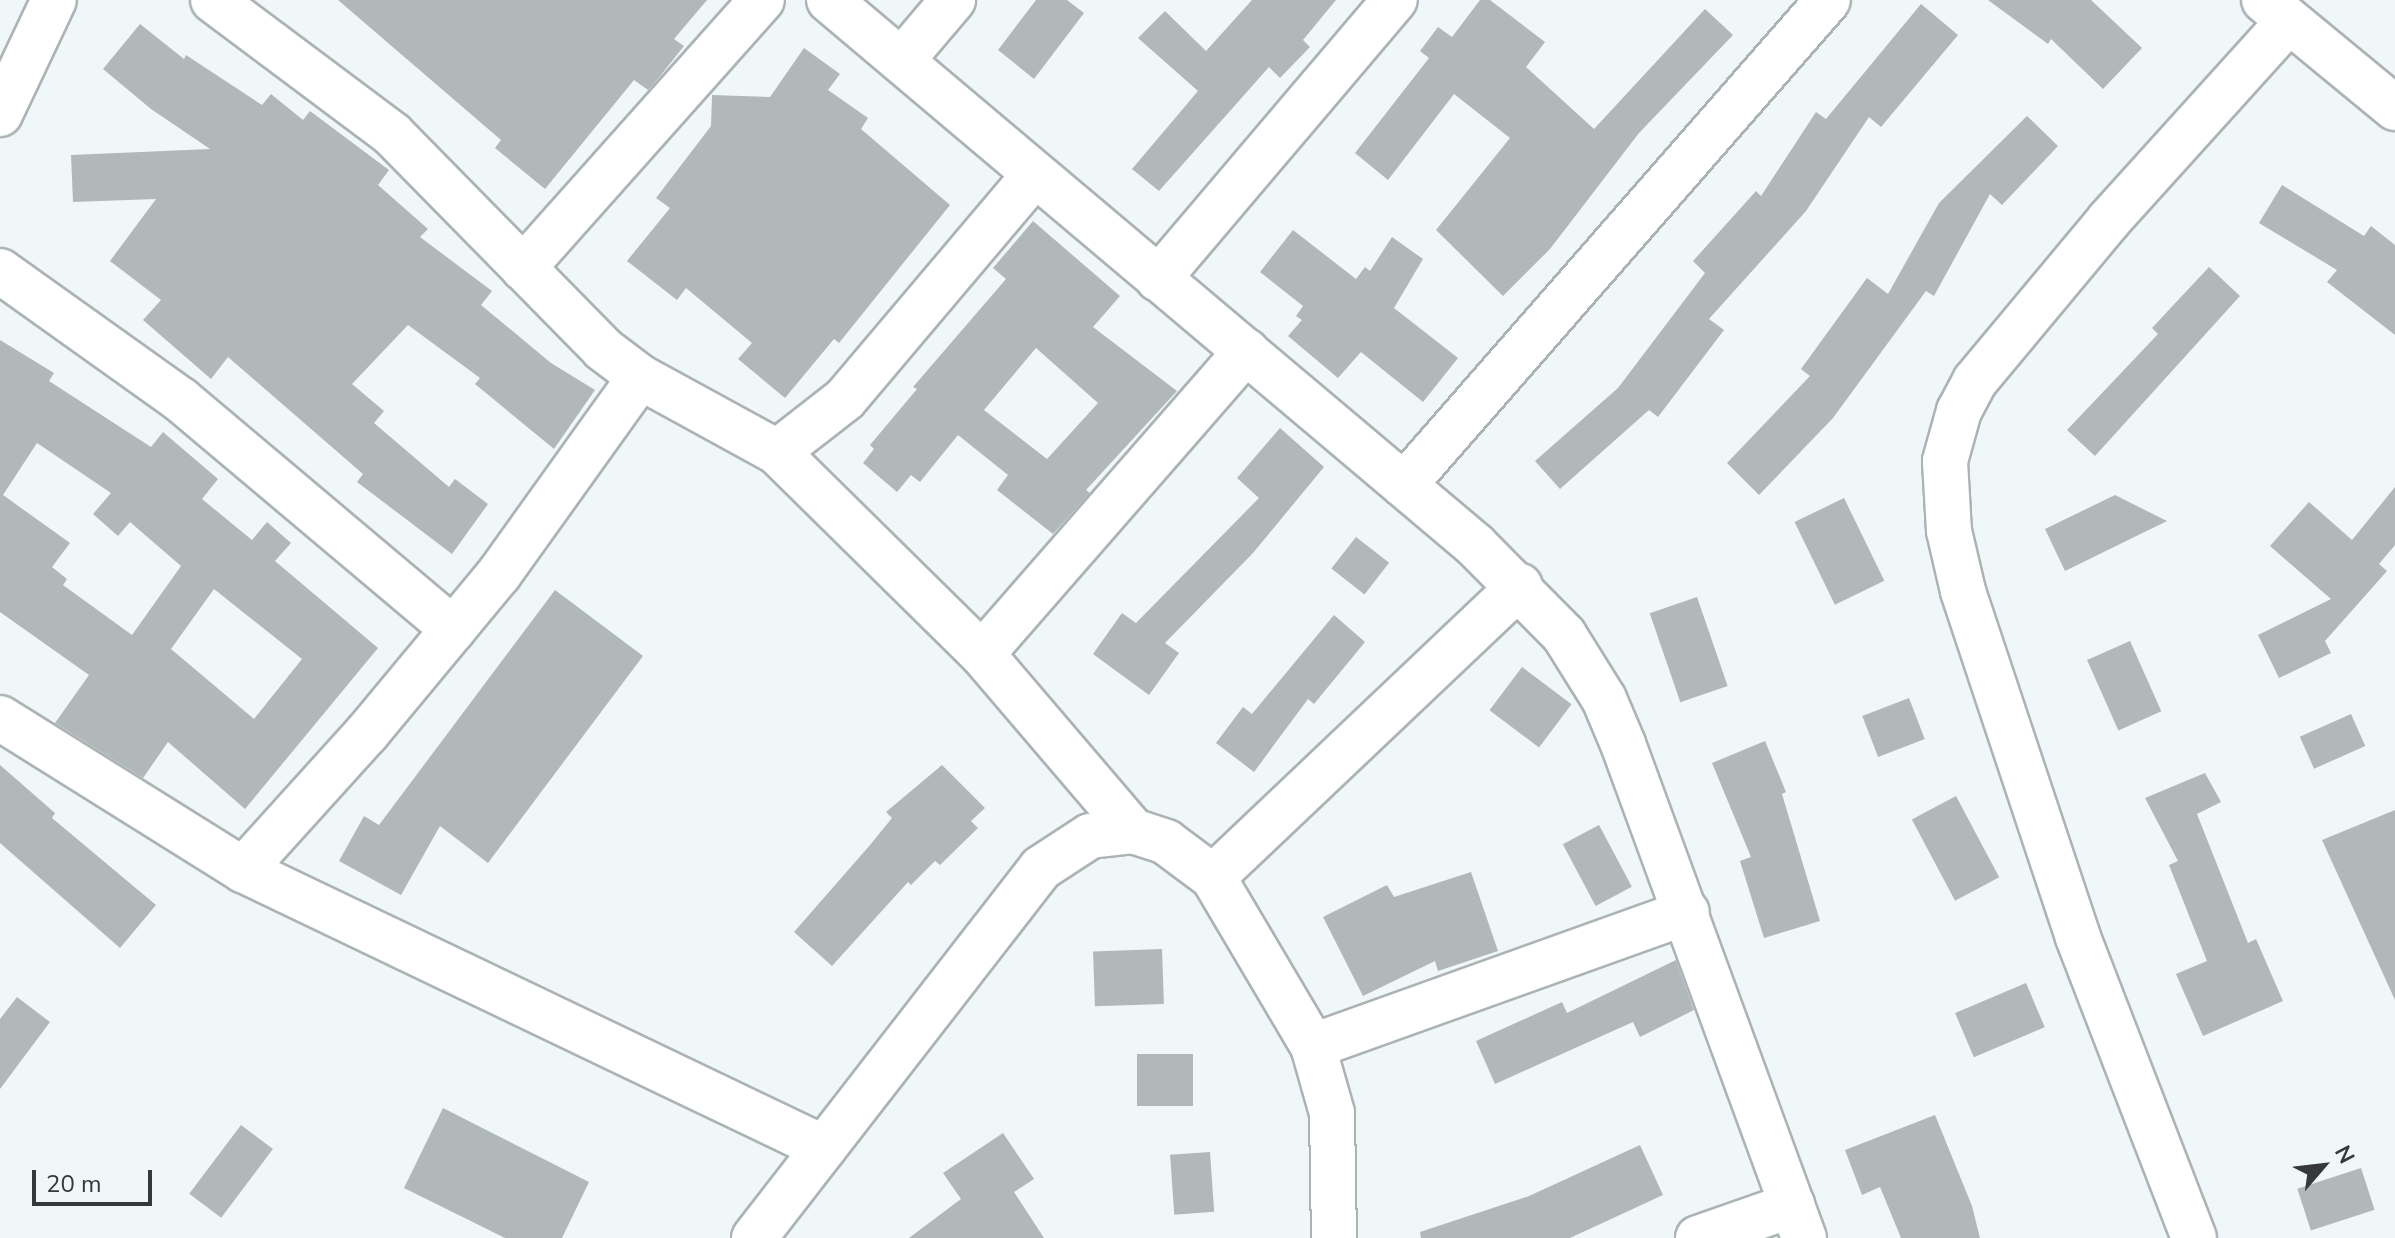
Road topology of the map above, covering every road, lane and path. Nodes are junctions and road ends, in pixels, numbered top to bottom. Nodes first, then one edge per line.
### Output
1 (54, 0) edge
2 (213, 0) edge
3 (762, 0) edge
4 (829, 0) edge
5 (953, 0) edge
6 (1395, 0) edge
7 (1828, 0) edge
8 (2277, 10) edge
9 (902, 60) junction
10 (2395, 108) edge
11 (0, 114) edge
12 (1034, 175) junction
13 (523, 268) junction
14 (0, 271) edge
15 (1158, 279) junction
16 (1246, 351) junction
17 (640, 377) junction
18 (777, 452) junction
19 (1404, 485) junction
20 (1520, 586) junction
21 (453, 629) junction
22 (982, 654) junction
23 (0, 718) edge
24 (1133, 831) junction
25 (243, 870) junction
26 (1213, 877) junction
27 (1687, 912) junction
28 (1313, 1046) junction
29 (824, 1148) junction
30 (1798, 1222) edge
31 (754, 1238) edge
32 (1334, 1238) edge
33 (1698, 1238) edge
34 (2194, 1238) edge

1 - 11 street
2 - 13 street
3 - 13 street
4 - 9 street
5 - 9 street
6 - 15 street
7 - 19 street
8 - 10 street
8 - 34 street
9 - 12 street
12 - 15 street
12 - 18 street
13 - 17 street
14 - 21 street
15 - 16 street
16 - 19 street
16 - 22 street
17 - 18 street
17 - 21 street
18 - 22 street
19 - 20 street
20 - 26 street
20 - 27 street
21 - 25 street
22 - 24 street
23 - 25 street
24 - 26 street
24 - 29 street
25 - 29 street
26 - 28 street
27 - 28 street
27 - 30 street
28 - 32 street
29 - 31 street
30 - 33 street

